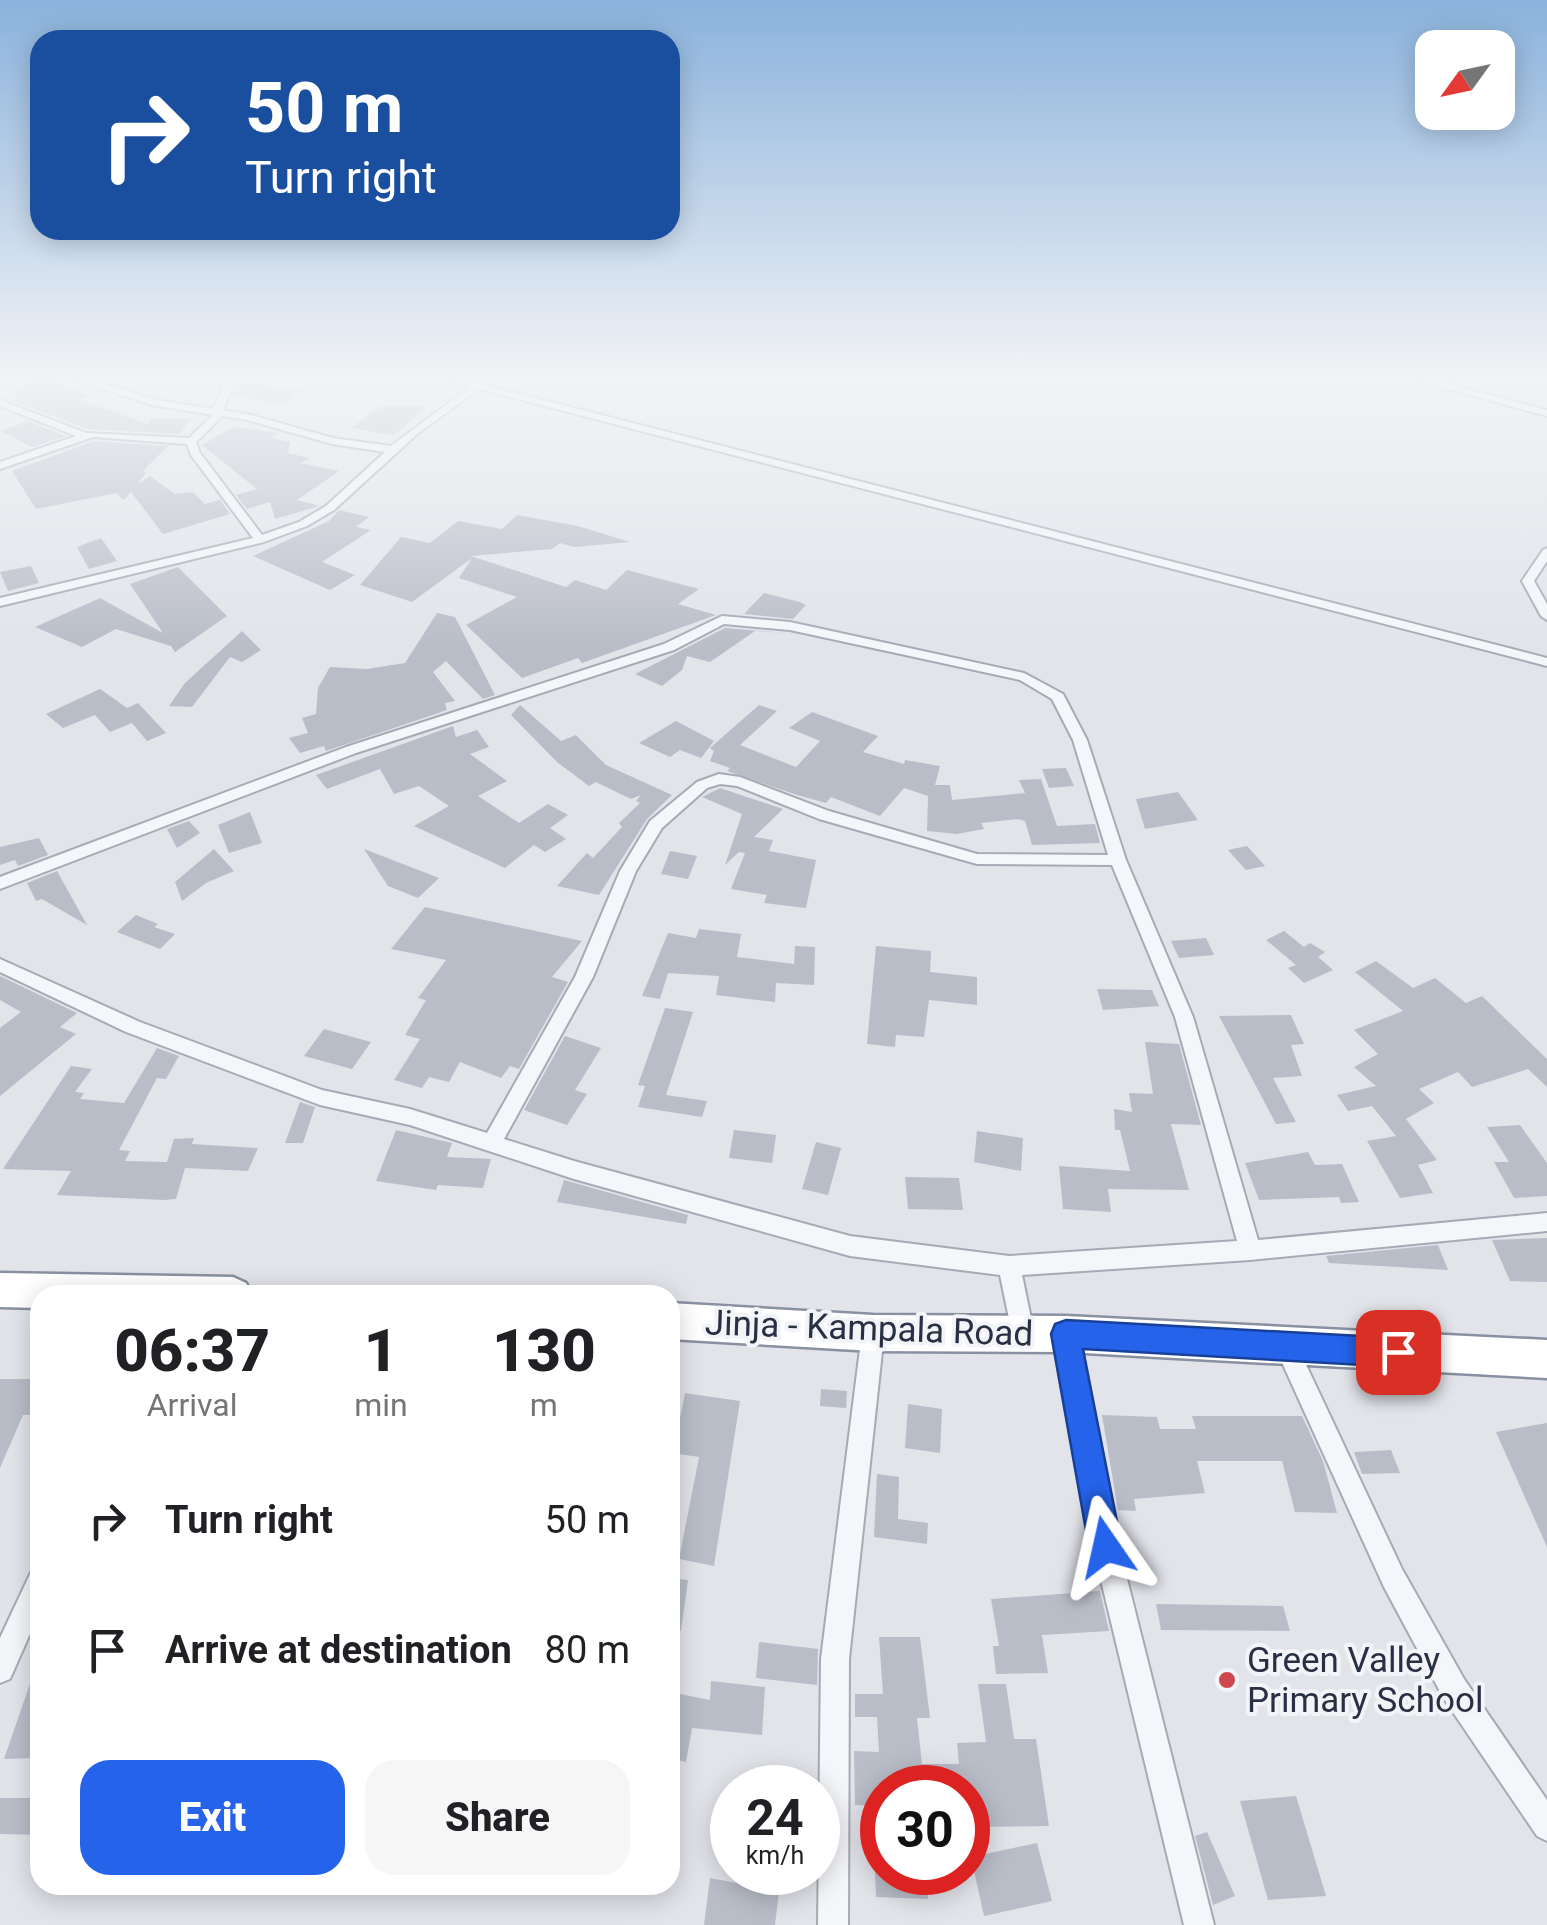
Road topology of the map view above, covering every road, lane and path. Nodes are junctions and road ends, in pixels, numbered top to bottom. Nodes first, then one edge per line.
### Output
1 (207, 469) edge
2 (373, 469) edge
3 (812, 469) edge
4 (260, 540) junction
5 (1547, 552) edge
6 (0, 602) edge
7 (1547, 616) edge
8 (1547, 662) edge
9 (1118, 860) junction
10 (0, 883) edge
11 (0, 965) edge
12 (492, 1143) junction
13 (1547, 1222) edge
14 (1250, 1250) junction
15 (1009, 1266) junction
16 (0, 1290) edge
17 (30, 1291) edge
18 (680, 1322) edge
19 (873, 1333) junction
20 (1023, 1333) junction
21 (1066, 1334) junction
22 (1286, 1347) junction
23 (1547, 1360) edge
24 (30, 1603) edge
25 (0, 1669) edge
26 (1547, 1826) edge
27 (832, 1925) edge
28 (1199, 1925) edge

1 - 4 street
2 - 4 street
3 - 8 street
4 - 6 street
5 - 7 street
9 - 10 street
9 - 12 street
9 - 14 street
11 - 12 street
12 - 15 street
13 - 14 street
14 - 15 street
15 - 20 street
16 - 17 highway
18 - 19 highway, Jinja - Kampala Road
19 - 20 highway, Jinja - Kampala Road
19 - 27 street
20 - 21 highway, Jinja - Kampala Road
21 - 22 highway, Jinja - Kampala Road
21 - 28 street
22 - 23 highway, Jinja - Kampala Road
22 - 26 street
24 - 25 street

